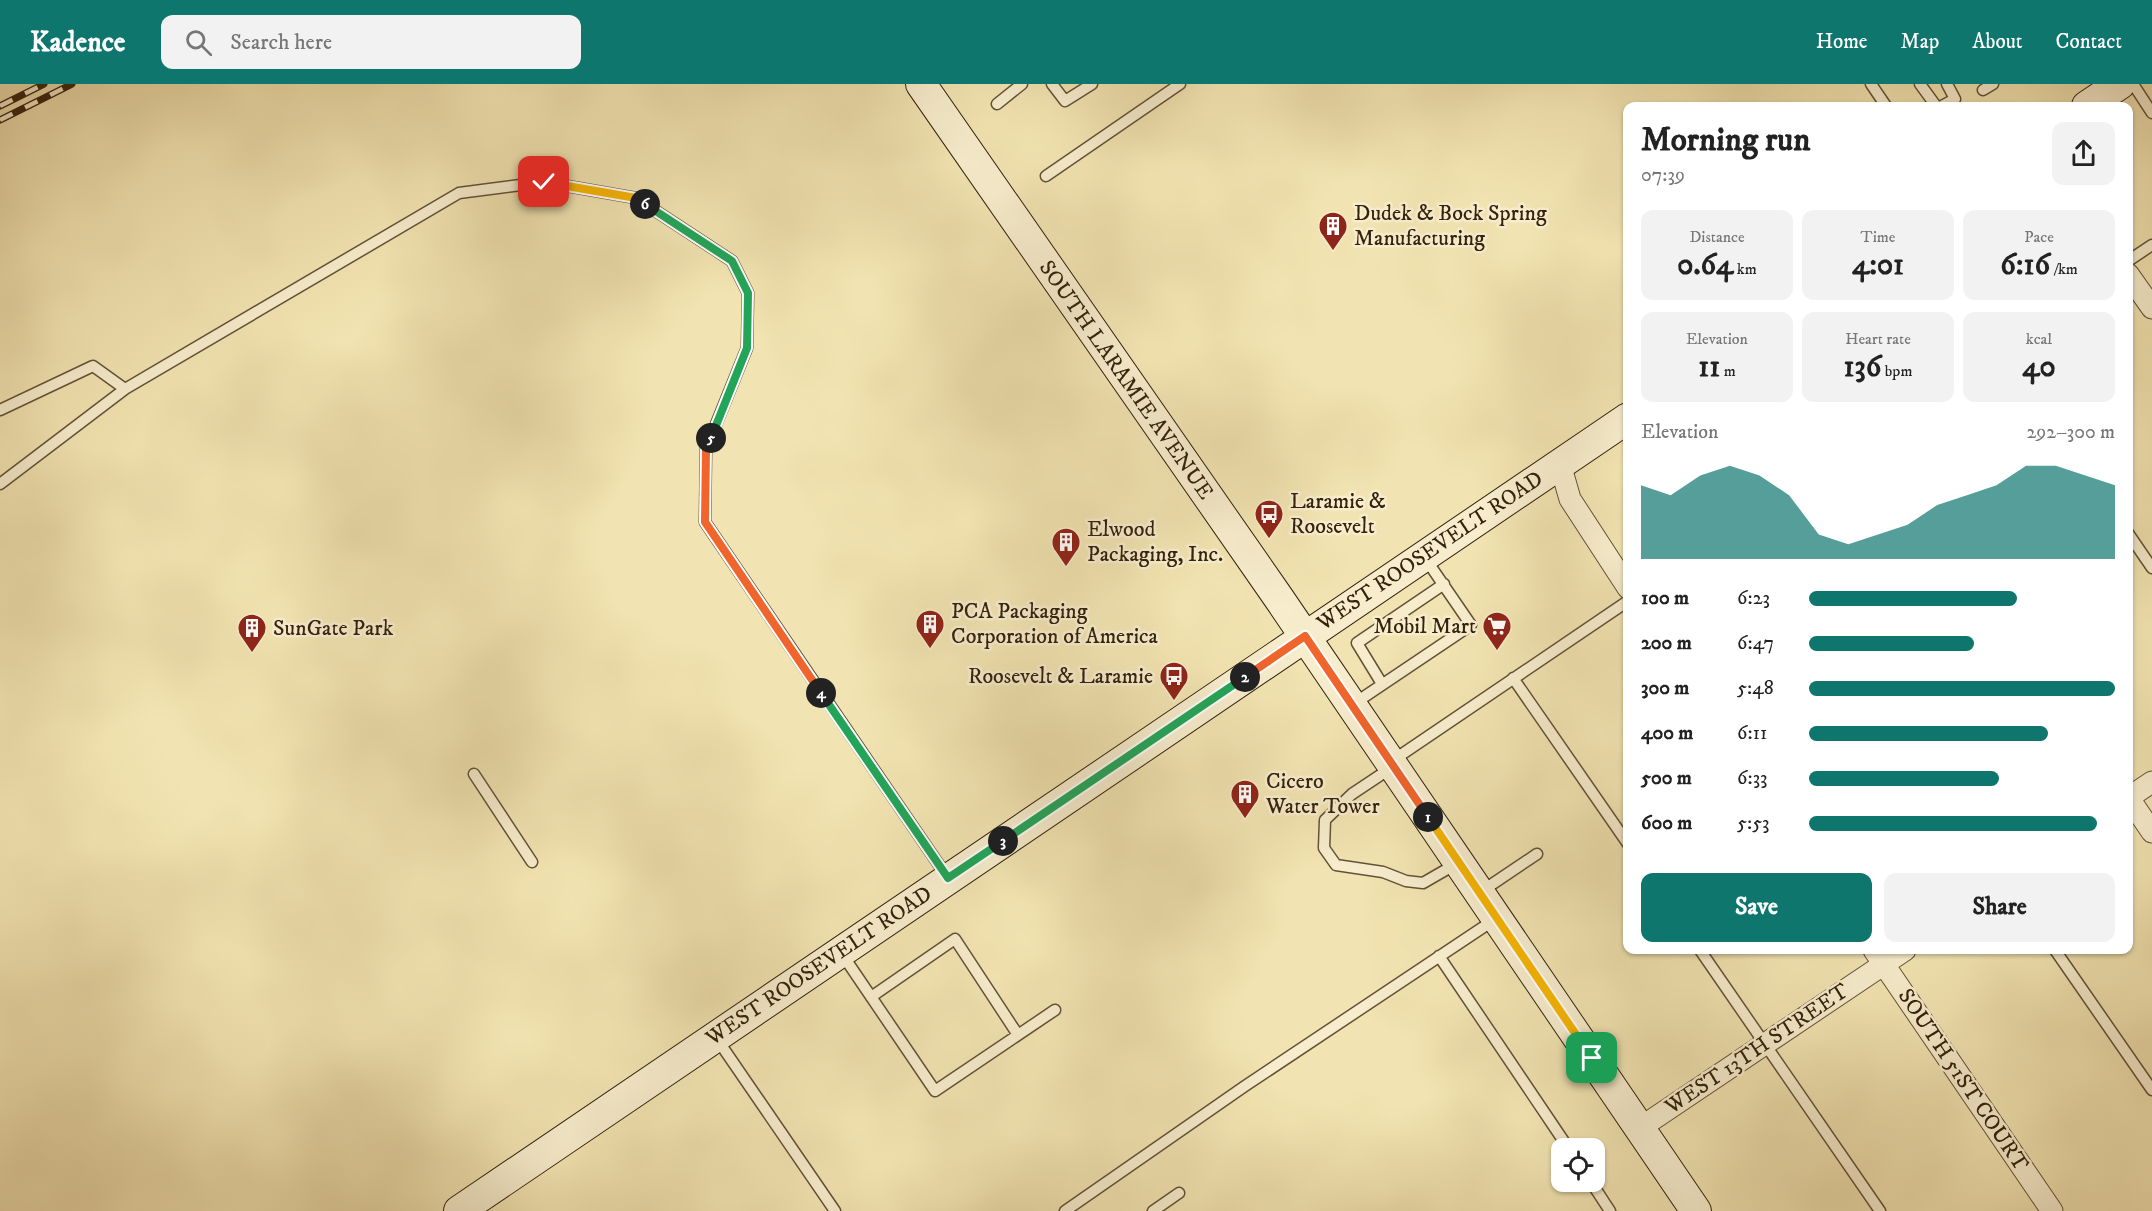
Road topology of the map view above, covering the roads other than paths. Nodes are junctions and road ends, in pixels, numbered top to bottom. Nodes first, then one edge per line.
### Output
1 (921, 84) edge
2 (1022, 84) edge
3 (1052, 84) edge
4 (1092, 84) edge
5 (1180, 84) edge
6 (1871, 84) edge
7 (1920, 84) edge
8 (1947, 84) edge
9 (2120, 84) edge
10 (2133, 84) edge
11 (1883, 102) edge
12 (1933, 102) edge
13 (1951, 102) edge
14 (2093, 102) edge
15 (997, 104) dead end
16 (2152, 113) edge
17 (1046, 176) dead end
18 (2152, 245) edge
19 (2133, 258) edge
20 (2133, 281) edge
21 (2152, 308) edge
22 (125, 388) junction
23 (0, 410) edge
24 (1623, 421) edge
25 (1560, 464) junction
26 (0, 484) edge
27 (2133, 540) edge
28 (1424, 555) junction
29 (2152, 568) edge
30 (1623, 580) edge
31 (1444, 584) junction
32 (1623, 604) edge
33 (1305, 636) junction
34 (1513, 678) junction
35 (1382, 684) junction
36 (1352, 706) junction
37 (1392, 764) junction
38 (474, 774) dead end
39 (2152, 782) edge
40 (2133, 795) edge
41 (2133, 804) edge
42 (2152, 832) edge
43 (1623, 837) edge
44 (1537, 854) dead end
45 (532, 862) dead end
46 (1459, 862) junction
47 (948, 878) junction
48 (1479, 892) junction
49 (1496, 918) junction
50 (840, 952) junction
51 (1703, 954) edge
52 (2058, 954) edge
53 (1440, 956) junction
54 (1879, 957) edge
55 (871, 997) junction
56 (1055, 1010) dead end
57 (1018, 1035) junction
58 (715, 1036) junction
59 (1765, 1044) junction
60 (2152, 1090) edge
61 (1640, 1128) junction
62 (1562, 1138) edge
63 (1599, 1192) edge
64 (1179, 1193) dead end
65 (459, 1211) edge
66 (835, 1211) edge
67 (1065, 1211) edge
68 (1153, 1211) edge
69 (1611, 1211) edge
70 (1696, 1211) edge
71 (1880, 1211) edge
72 (2052, 1211) edge

1 - 33 main road, SOUTH LARAMIE AVENUE
2 - 15 lane
3 - 4 lane
5 - 17 lane
6 - 11 lane
7 - 12 lane
8 - 13 lane
9 - 14 main road
10 - 16 lane
18 - 19 lane
20 - 21 street
22 - 23 lane
22 - 26 lane
22 - 47 lane
24 - 25 main road, WEST ROOSEVELT ROAD
25 - 28 main road, WEST ROOSEVELT ROAD
25 - 30 street
27 - 29 lane
28 - 31 lane
28 - 33 main road, WEST ROOSEVELT ROAD
31 - 35 lane
31 - 35 lane
32 - 34 lane
33 - 36 main road, SOUTH LARAMIE AVENUE
33 - 47 main road, WEST ROOSEVELT ROAD
34 - 37 lane
34 - 43 lane
35 - 36 lane
36 - 37 main road, SOUTH LARAMIE AVENUE
37 - 46 main road, SOUTH LARAMIE AVENUE
37 - 46 lane
38 - 45 lane
39 - 40 street
41 - 42 street
44 - 48 lane
46 - 48 main road, SOUTH LARAMIE AVENUE
47 - 50 main road, WEST ROOSEVELT ROAD
48 - 49 main road, SOUTH LARAMIE AVENUE
49 - 53 lane
49 - 61 main road, SOUTH LARAMIE AVENUE
50 - 55 lane
50 - 58 main road, WEST ROOSEVELT ROAD
51 - 59 lane
52 - 60 lane
53 - 62 lane
53 - 67 lane
54 - 59 street, WEST 13TH STREET
54 - 72 street, SOUTH 51ST COURT
55 - 57 lane
55 - 57 lane
56 - 57 lane
58 - 65 main road, WEST ROOSEVELT ROAD
58 - 66 lane
59 - 61 street, WEST 13TH STREET
59 - 71 lane
61 - 70 main road, SOUTH LARAMIE AVENUE
63 - 69 lane
64 - 68 lane

